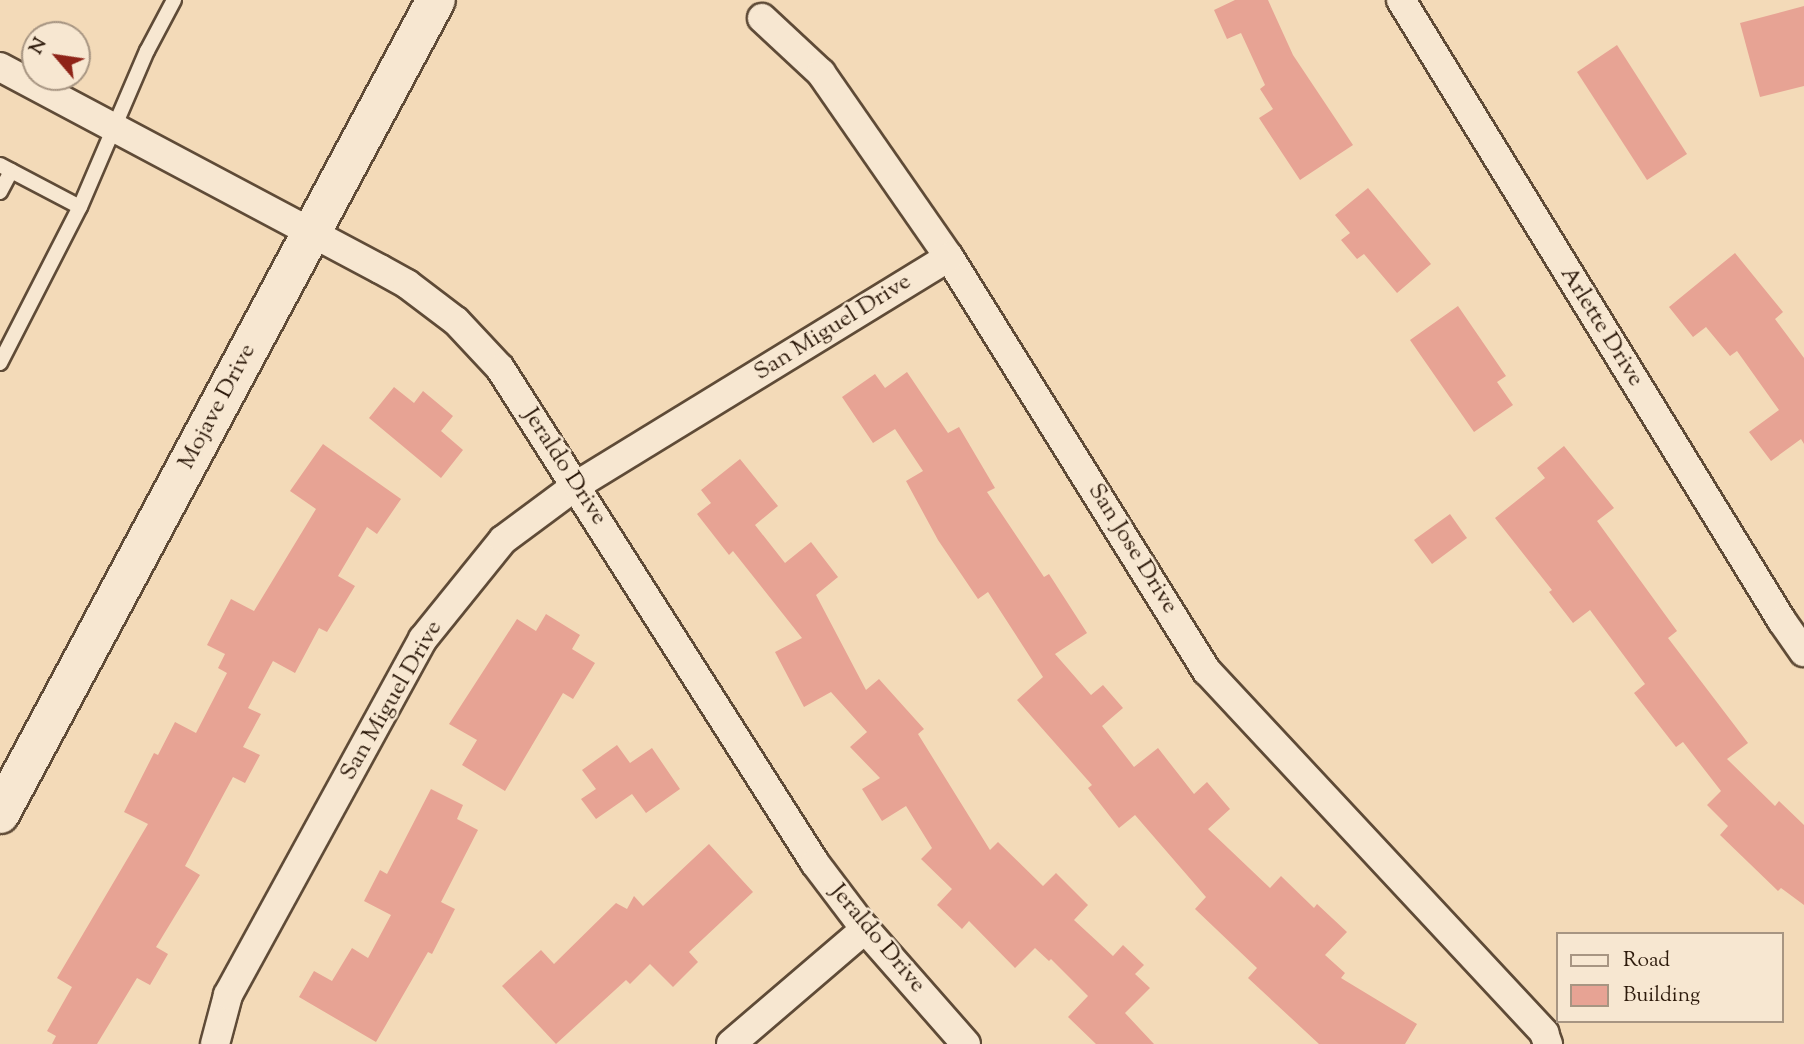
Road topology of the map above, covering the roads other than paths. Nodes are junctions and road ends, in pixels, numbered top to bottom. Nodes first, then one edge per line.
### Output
1 (174, 0) edge
2 (436, 0) edge
3 (1401, 0) edge
4 (762, 18) dead end
5 (0, 67) edge
6 (115, 129) junction
7 (6, 168) edge
8 (0, 192) edge
9 (79, 207) junction
10 (312, 232) junction
11 (949, 257) junction
12 (0, 363) edge
13 (577, 485) junction
14 (1804, 652) edge
15 (0, 814) edge
16 (865, 929) junction
17 (215, 1044) edge
18 (731, 1044) edge
19 (966, 1044) edge
20 (1548, 1044) edge

1 - 6 lane
2 - 10 main road, Mojave Drive
3 - 14 street, Arlette Drive
4 - 11 street, San Jose Drive
5 - 6 street, Jeraldo Drive
6 - 9 lane
6 - 10 street, Jeraldo Drive
7 - 8 lane
7 - 9 lane
9 - 12 lane
10 - 13 street, Jeraldo Drive
10 - 15 main road, Mojave Drive
11 - 13 street, San Miguel Drive
11 - 20 street, San Jose Drive
13 - 16 street, Jeraldo Drive
13 - 17 street, San Miguel Drive
16 - 18 street
16 - 19 street, Jeraldo Drive

